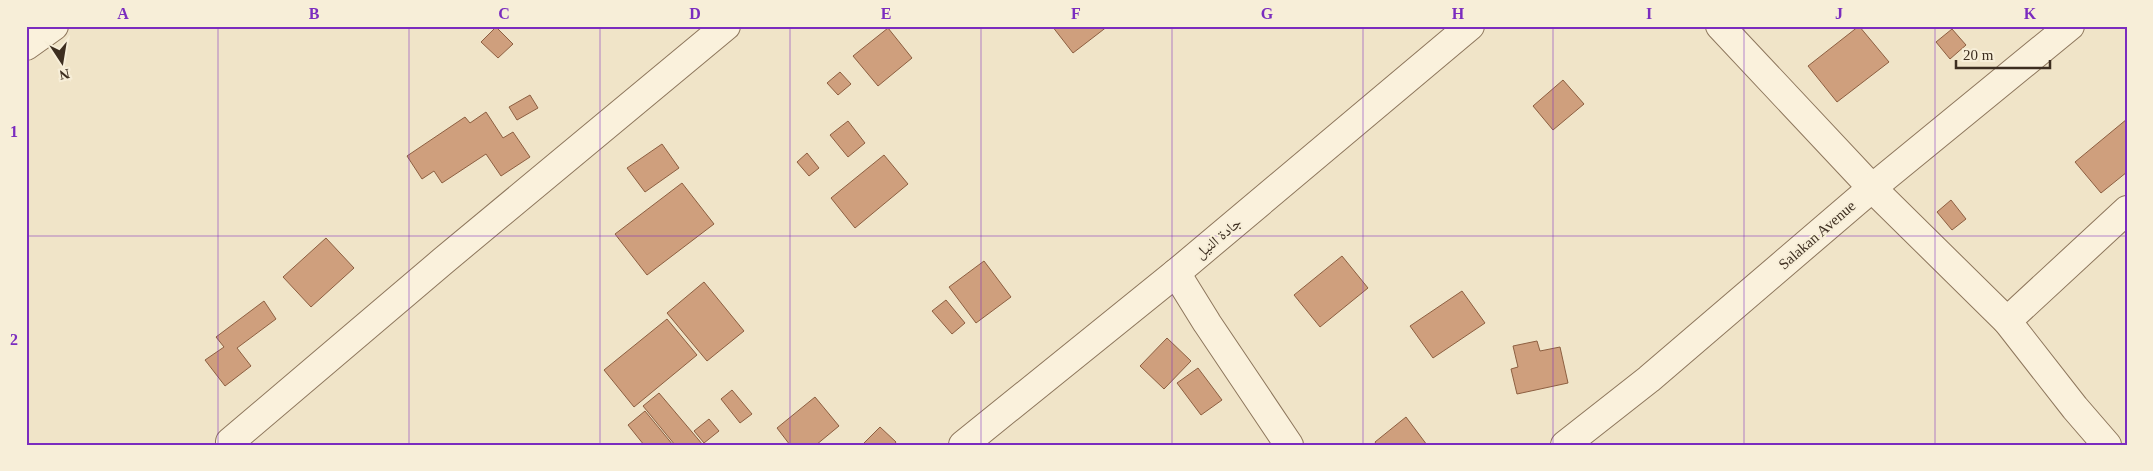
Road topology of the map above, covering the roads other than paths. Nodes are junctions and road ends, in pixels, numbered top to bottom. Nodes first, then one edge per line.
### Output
1 (54, 26) edge
2 (726, 26) edge
3 (1470, 26) edge
4 (1720, 26) edge
5 (2070, 26) edge
6 (26, 46) edge
7 (1872, 188) junction
8 (2127, 210) edge
9 (1176, 273) junction
10 (2007, 321) junction
11 (230, 442) dead end
12 (963, 445) edge
13 (1289, 445) edge
14 (1565, 445) edge
15 (2107, 445) edge

1 - 6 street
2 - 11 street
3 - 9 street, جادة النيل
4 - 7 street
5 - 7 street, Salakan Avenue
7 - 10 street
7 - 14 street, Salakan Avenue
8 - 10 street
9 - 12 street, جادة النيل
9 - 13 street
10 - 15 street

